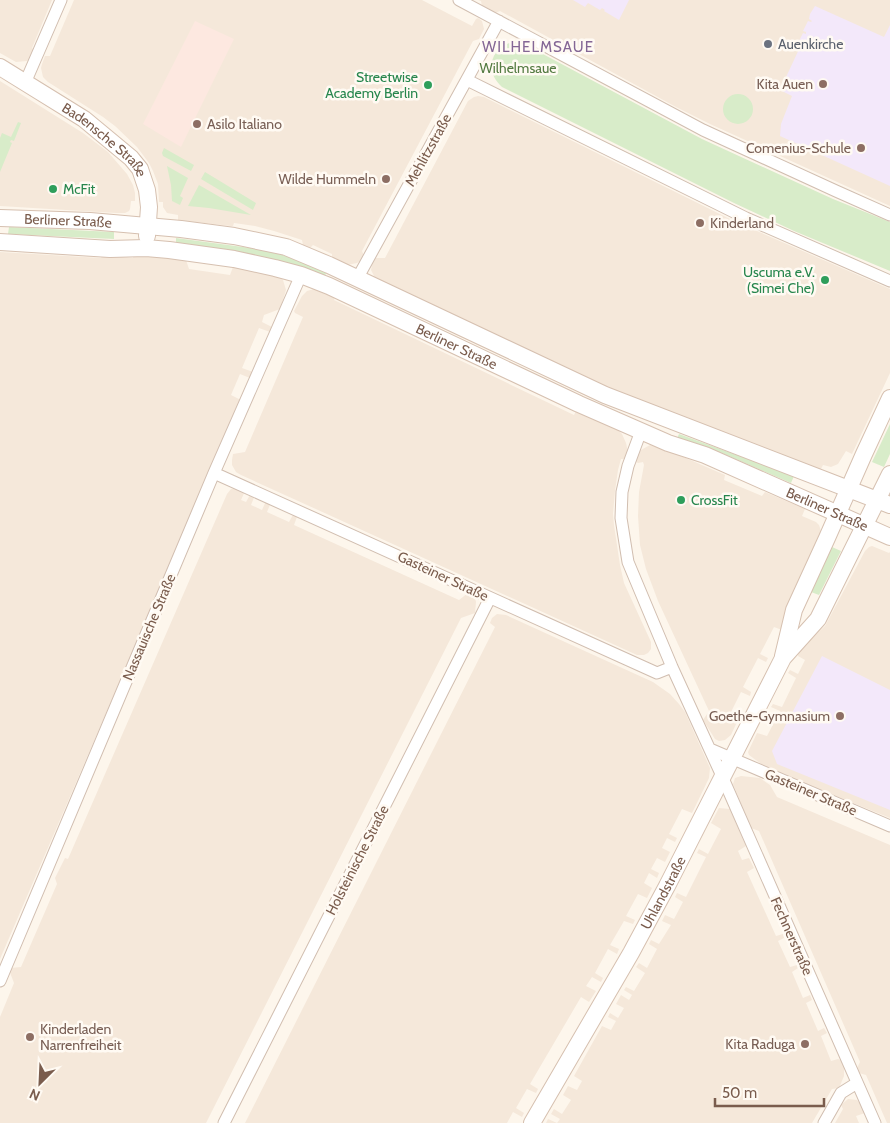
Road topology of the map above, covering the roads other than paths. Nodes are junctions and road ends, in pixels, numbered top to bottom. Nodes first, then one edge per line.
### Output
1 (61, 0) edge
2 (459, 0) edge
3 (499, 21) junction
4 (0, 67) edge
5 (467, 80) junction
6 (25, 83) junction
7 (890, 215) edge
8 (0, 218) edge
9 (148, 226) junction
10 (0, 242) edge
11 (146, 248) junction
12 (301, 276) junction
13 (357, 279) junction
14 (890, 282) edge
15 (890, 398) edge
16 (641, 432) junction
17 (214, 472) junction
18 (890, 474) edge
19 (849, 489) junction
20 (884, 502) edge
21 (838, 514) junction
22 (865, 526) junction
23 (890, 537) edge
24 (490, 598) junction
25 (783, 658) junction
26 (672, 667) junction
27 (710, 749) junction
28 (731, 759) junction
29 (722, 776) junction
30 (890, 826) edge
31 (0, 981) edge
32 (857, 1083) junction
33 (224, 1123) edge
34 (532, 1123) edge
35 (824, 1123) edge
36 (875, 1123) edge

1 - 6 street
2 - 3 street
3 - 5 street, Mehlitzstraße
3 - 7 street
4 - 6 main road, Badensche Straße
5 - 13 street, Mehlitzstraße
5 - 14 street
6 - 9 main road, Badensche Straße
8 - 9 main road, Berliner Straße
9 - 11 main road, Badensche Straße
9 - 13 main road, Berliner Straße
10 - 11 main road, Berliner Straße
11 - 12 main road, Berliner Straße
12 - 16 main road, Berliner Straße
12 - 17 street, Nassauische Straße
13 - 19 main road, Berliner Straße
15 - 19 main road, Uhlandstraße
16 - 21 main road, Berliner Straße
16 - 26 street, Fechnerstraße
17 - 24 street, Gasteiner Straße
17 - 31 street, Nassauische Straße
18 - 20 main road, Uhlandstraße
19 - 20 main road, Berliner Straße
19 - 21 main road, Uhlandstraße
20 - 22 main road, Uhlandstraße
21 - 22 main road, Berliner Straße
21 - 25 main road, Uhlandstraße
22 - 23 main road, Berliner Straße
22 - 25 main road, Uhlandstraße
24 - 26 street, Gasteiner Straße
24 - 33 street, Holsteinische Straße
25 - 28 main road, Uhlandstraße
26 - 27 street, Fechnerstraße
27 - 28 street
27 - 29 street, Fechnerstraße
28 - 29 main road, Uhlandstraße
28 - 30 street, Gasteiner Straße
29 - 32 street, Fechnerstraße
29 - 34 main road, Uhlandstraße
32 - 35 street
32 - 36 street, Fechnerstraße

